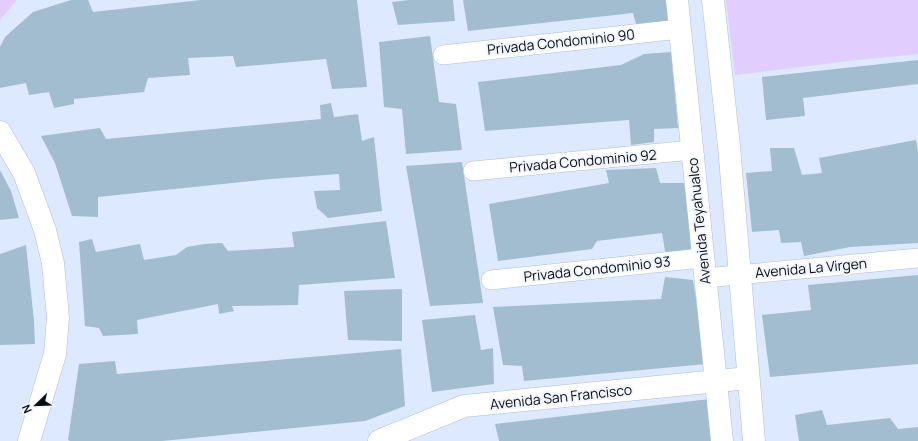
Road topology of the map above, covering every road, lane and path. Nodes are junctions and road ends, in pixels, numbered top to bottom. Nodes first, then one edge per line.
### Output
1 (677, 0) edge
2 (714, 0) edge
3 (680, 29) junction
4 (443, 55) dead end
5 (0, 132) edge
6 (692, 150) junction
7 (473, 171) dead end
8 (918, 258) edge
9 (703, 268) junction
10 (740, 275) junction
11 (491, 280) dead end
12 (748, 378) junction
13 (716, 381) junction
14 (29, 441) edge
15 (379, 441) edge
16 (722, 441) edge
17 (754, 441) edge

1 - 3 main road, Avenida Teyahualco
2 - 10 main road
3 - 4 street, Privada Condominio 90
3 - 6 main road, Avenida Teyahualco
5 - 14 main road
6 - 7 street, Privada Condominio 92
6 - 9 main road, Avenida Teyahualco
8 - 10 street, Avenida La Virgen
9 - 10 street, Avenida La Virgen
9 - 11 street, Privada Condominio 93
9 - 13 main road, Avenida Teyahualco
10 - 12 main road
12 - 13 main road, Avenida San Francisco
12 - 17 main road
13 - 15 main road, Avenida San Francisco
13 - 16 main road, Avenida Teyahualco

